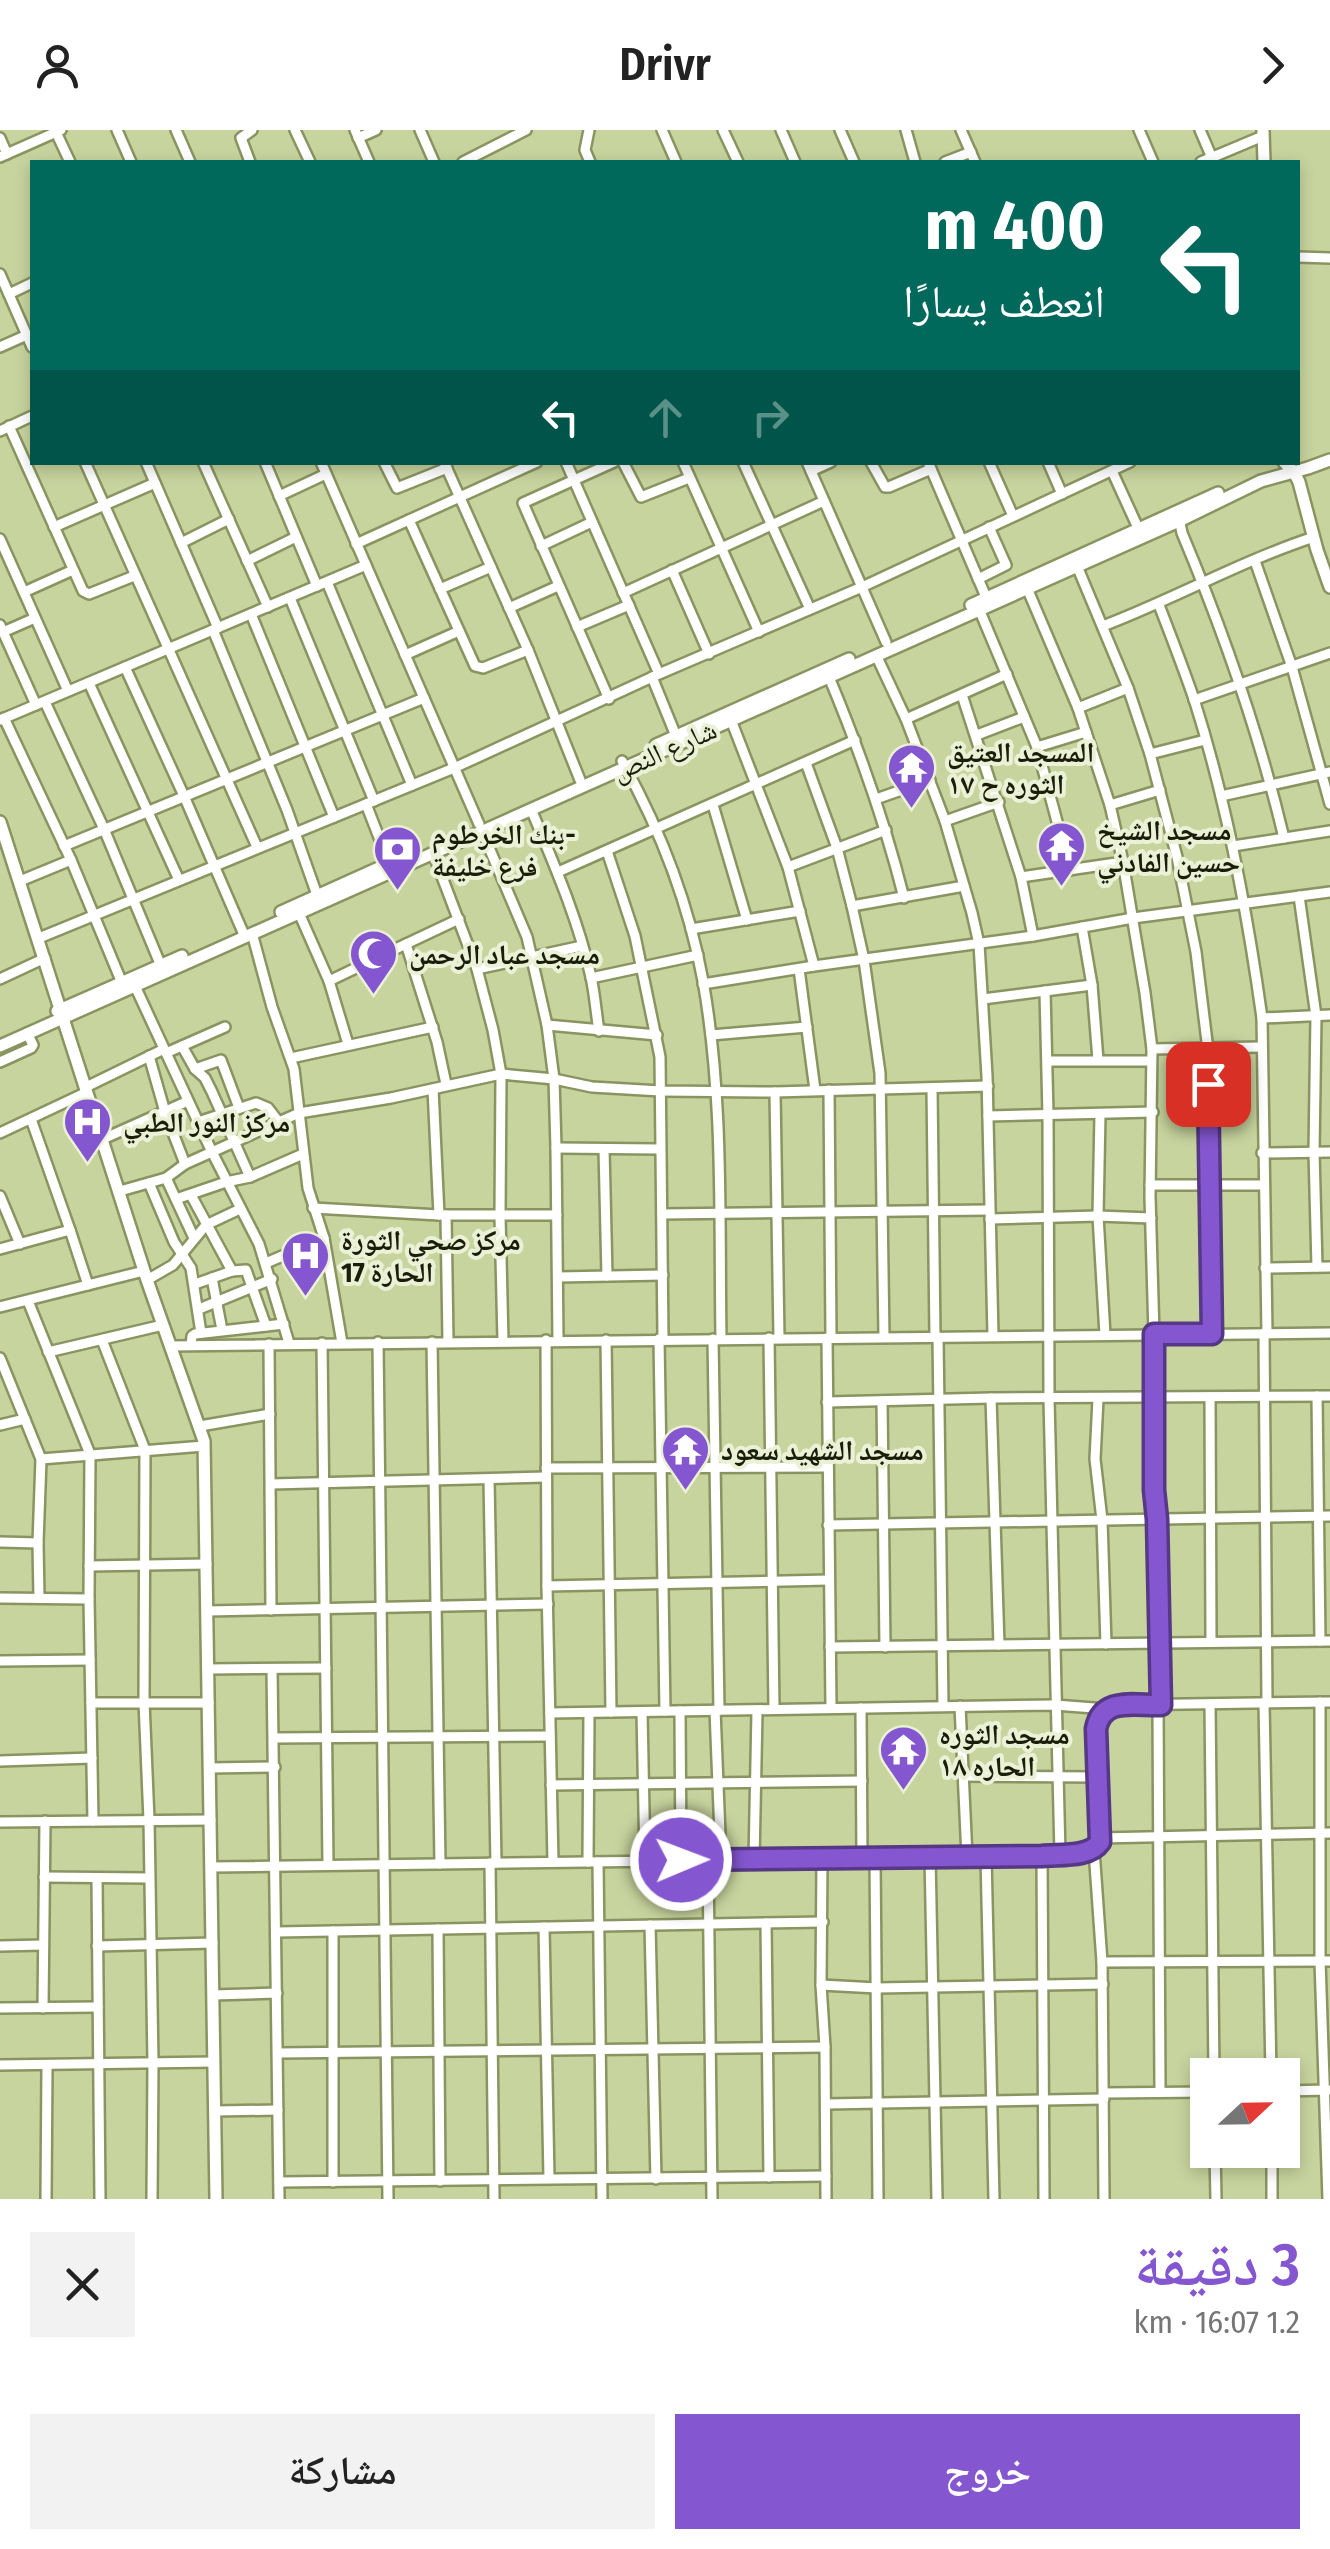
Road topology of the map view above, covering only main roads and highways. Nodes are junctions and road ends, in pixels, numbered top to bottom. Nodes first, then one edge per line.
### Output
1 (1263, 133) edge
2 (1264, 160) edge
3 (1330, 456) edge
4 (1300, 464) edge
5 (1288, 467) edge
6 (1179, 516) junction
7 (1320, 546) edge
8 (1330, 587) edge
9 (1011, 591) junction
10 (983, 603) junction
11 (624, 764) junction
12 (0, 822) edge
13 (480, 828) junction
14 (335, 892) junction
15 (246, 933) junction
16 (128, 984) junction
17 (61, 1014) junction
18 (0, 1037) edge
19 (0, 1046) edge
20 (216, 2199) edge

1 - 2 main road
3 - 4 main road, شارع النص
5 - 6 main road, شارع النص
5 - 7 main road
6 - 9 main road, شارع النص
6 - 9 main road, شارع النص
7 - 8 main road
9 - 10 main road, شارع النص
10 - 11 main road, شارع النص
10 - 11 main road, شارع النص
11 - 13 main road, شارع النص
11 - 13 main road, شارع النص
12 - 17 main road
13 - 14 main road, شارع النص
13 - 14 main road, شارع النص
14 - 15 main road, شارع النص
14 - 15 main road, شارع النص
15 - 16 main road, شارع النص
15 - 16 main road, شارع النص
16 - 17 main road, شارع النص
17 - 18 main road, شارع النص
17 - 19 main road, شارع النص
17 - 20 main road

